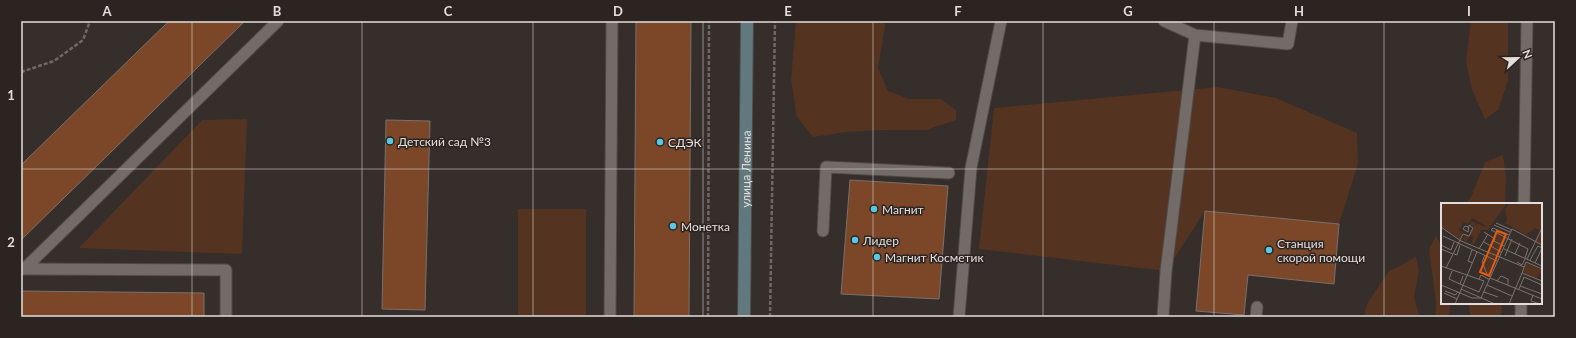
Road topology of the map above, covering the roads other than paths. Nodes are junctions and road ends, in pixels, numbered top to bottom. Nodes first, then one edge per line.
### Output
1 (278, 21) edge
2 (612, 21) edge
3 (747, 21) edge
4 (1000, 21) edge
5 (1164, 21) edge
6 (1292, 21) edge
7 (1527, 21) edge
8 (1195, 35) junction
9 (949, 173) dead end
10 (1524, 203) edge
11 (823, 231) dead end
12 (23, 269) edge
13 (1521, 304) edge
14 (226, 317) edge
15 (610, 317) edge
16 (744, 317) edge
17 (959, 317) edge
18 (1162, 317) edge
19 (1521, 317) edge

1 - 12 lane
2 - 15 lane
3 - 16 main road, улица Ленина
4 - 17 lane
5 - 8 lane
6 - 8 lane
7 - 10 lane
8 - 18 lane
9 - 11 lane
12 - 14 lane
13 - 19 lane

